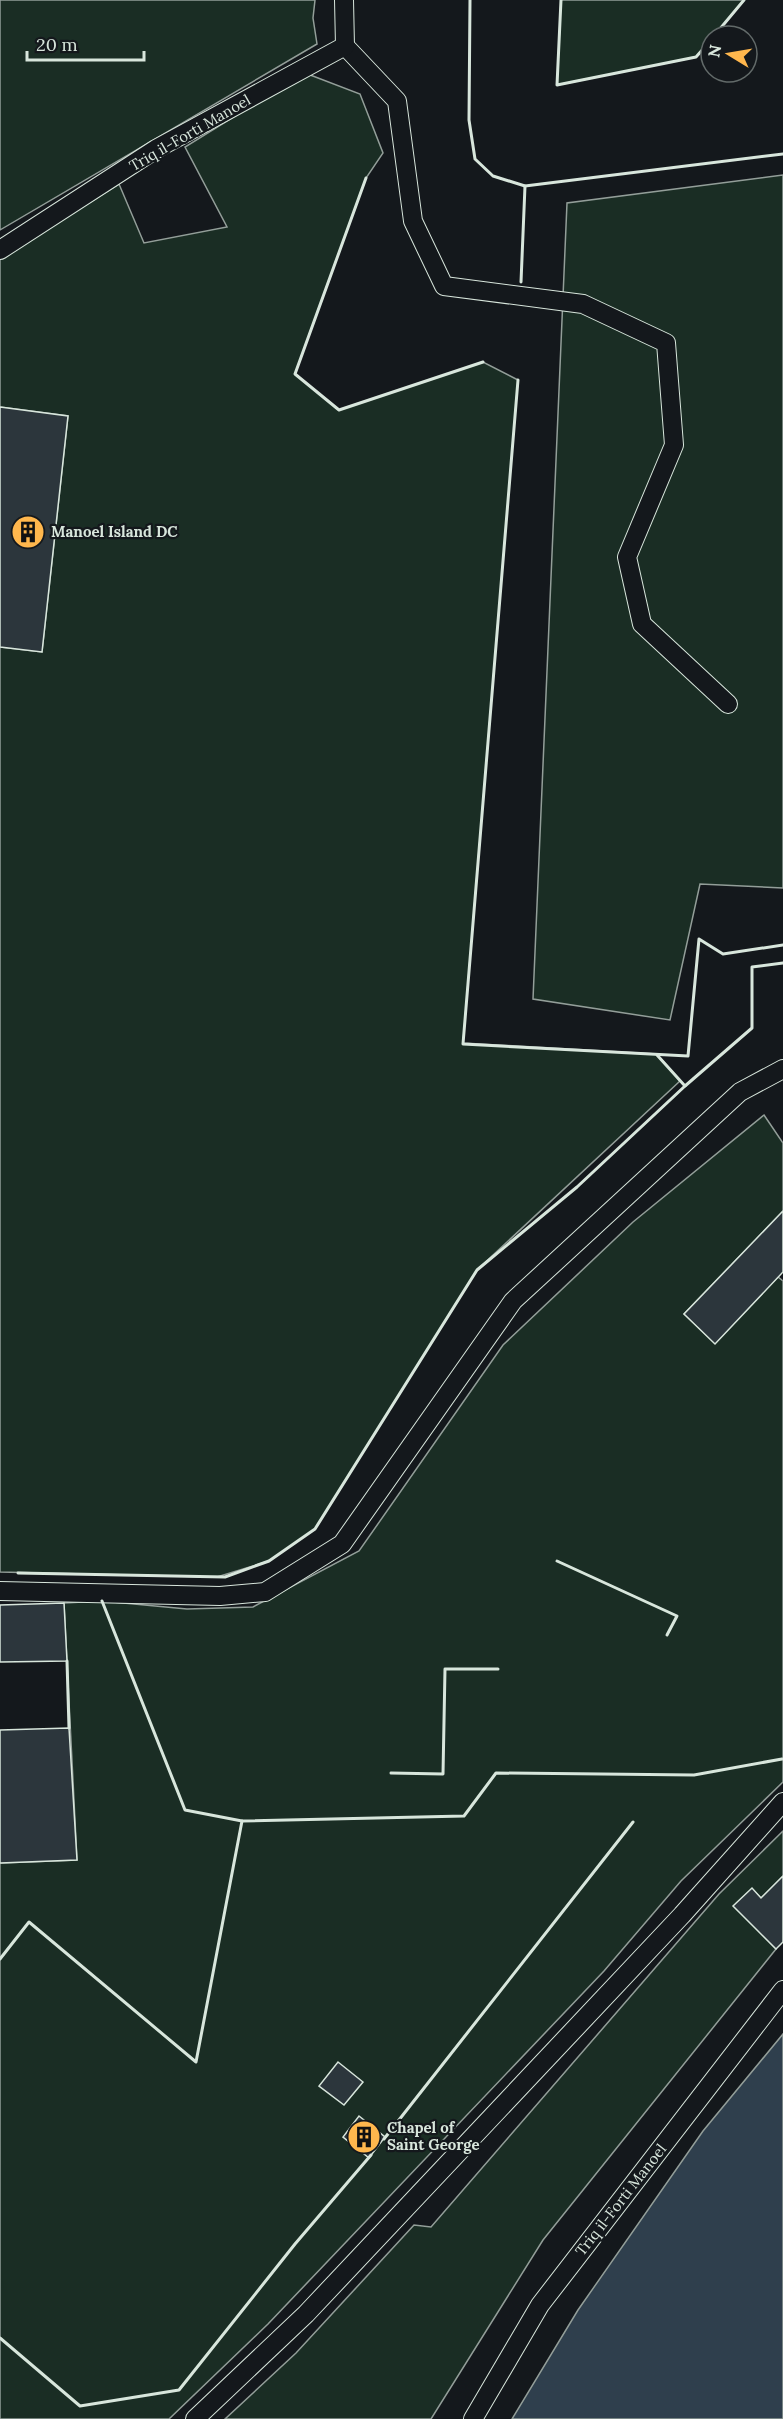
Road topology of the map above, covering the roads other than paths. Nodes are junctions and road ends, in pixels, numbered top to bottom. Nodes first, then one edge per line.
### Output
1 (344, 0) edge
2 (345, 46) junction
3 (0, 250) edge
4 (728, 704) dead end
5 (783, 1069) edge
6 (0, 1591) edge
7 (783, 1802) edge
8 (783, 1990) edge
9 (195, 2419) edge
10 (474, 2419) edge

1 - 2 lane
2 - 3 lane, Triq il-Forti Manoel
2 - 4 lane
5 - 6 lane
7 - 9 lane
8 - 10 lane, Triq il-Forti Manoel

